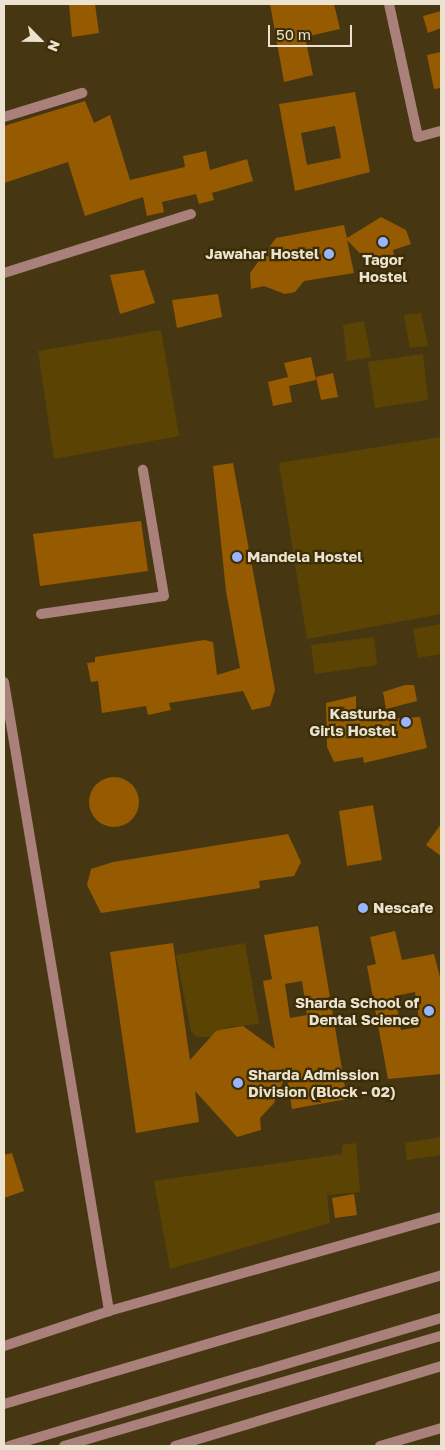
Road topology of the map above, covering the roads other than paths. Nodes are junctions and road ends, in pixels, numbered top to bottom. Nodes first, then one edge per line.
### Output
1 (390, 4) edge
2 (82, 93) dead end
3 (4, 118) edge
4 (441, 131) edge
5 (191, 214) dead end
6 (4, 273) edge
7 (143, 470) dead end
8 (40, 614) dead end
9 (4, 682) edge
10 (441, 1217) edge
11 (441, 1275) edge
12 (109, 1311) junction
13 (441, 1318) edge
14 (441, 1336) edge
15 (4, 1346) edge
16 (441, 1366) edge
17 (4, 1404) edge
18 (441, 1428) edge
19 (9, 1446) edge
20 (64, 1446) edge
21 (175, 1446) edge
22 (380, 1446) edge

1 - 4 street
2 - 3 street
5 - 6 street
7 - 8 street
9 - 12 street
10 - 12 street
11 - 17 street
12 - 15 street
13 - 19 street
14 - 20 street
16 - 21 street
18 - 22 street

